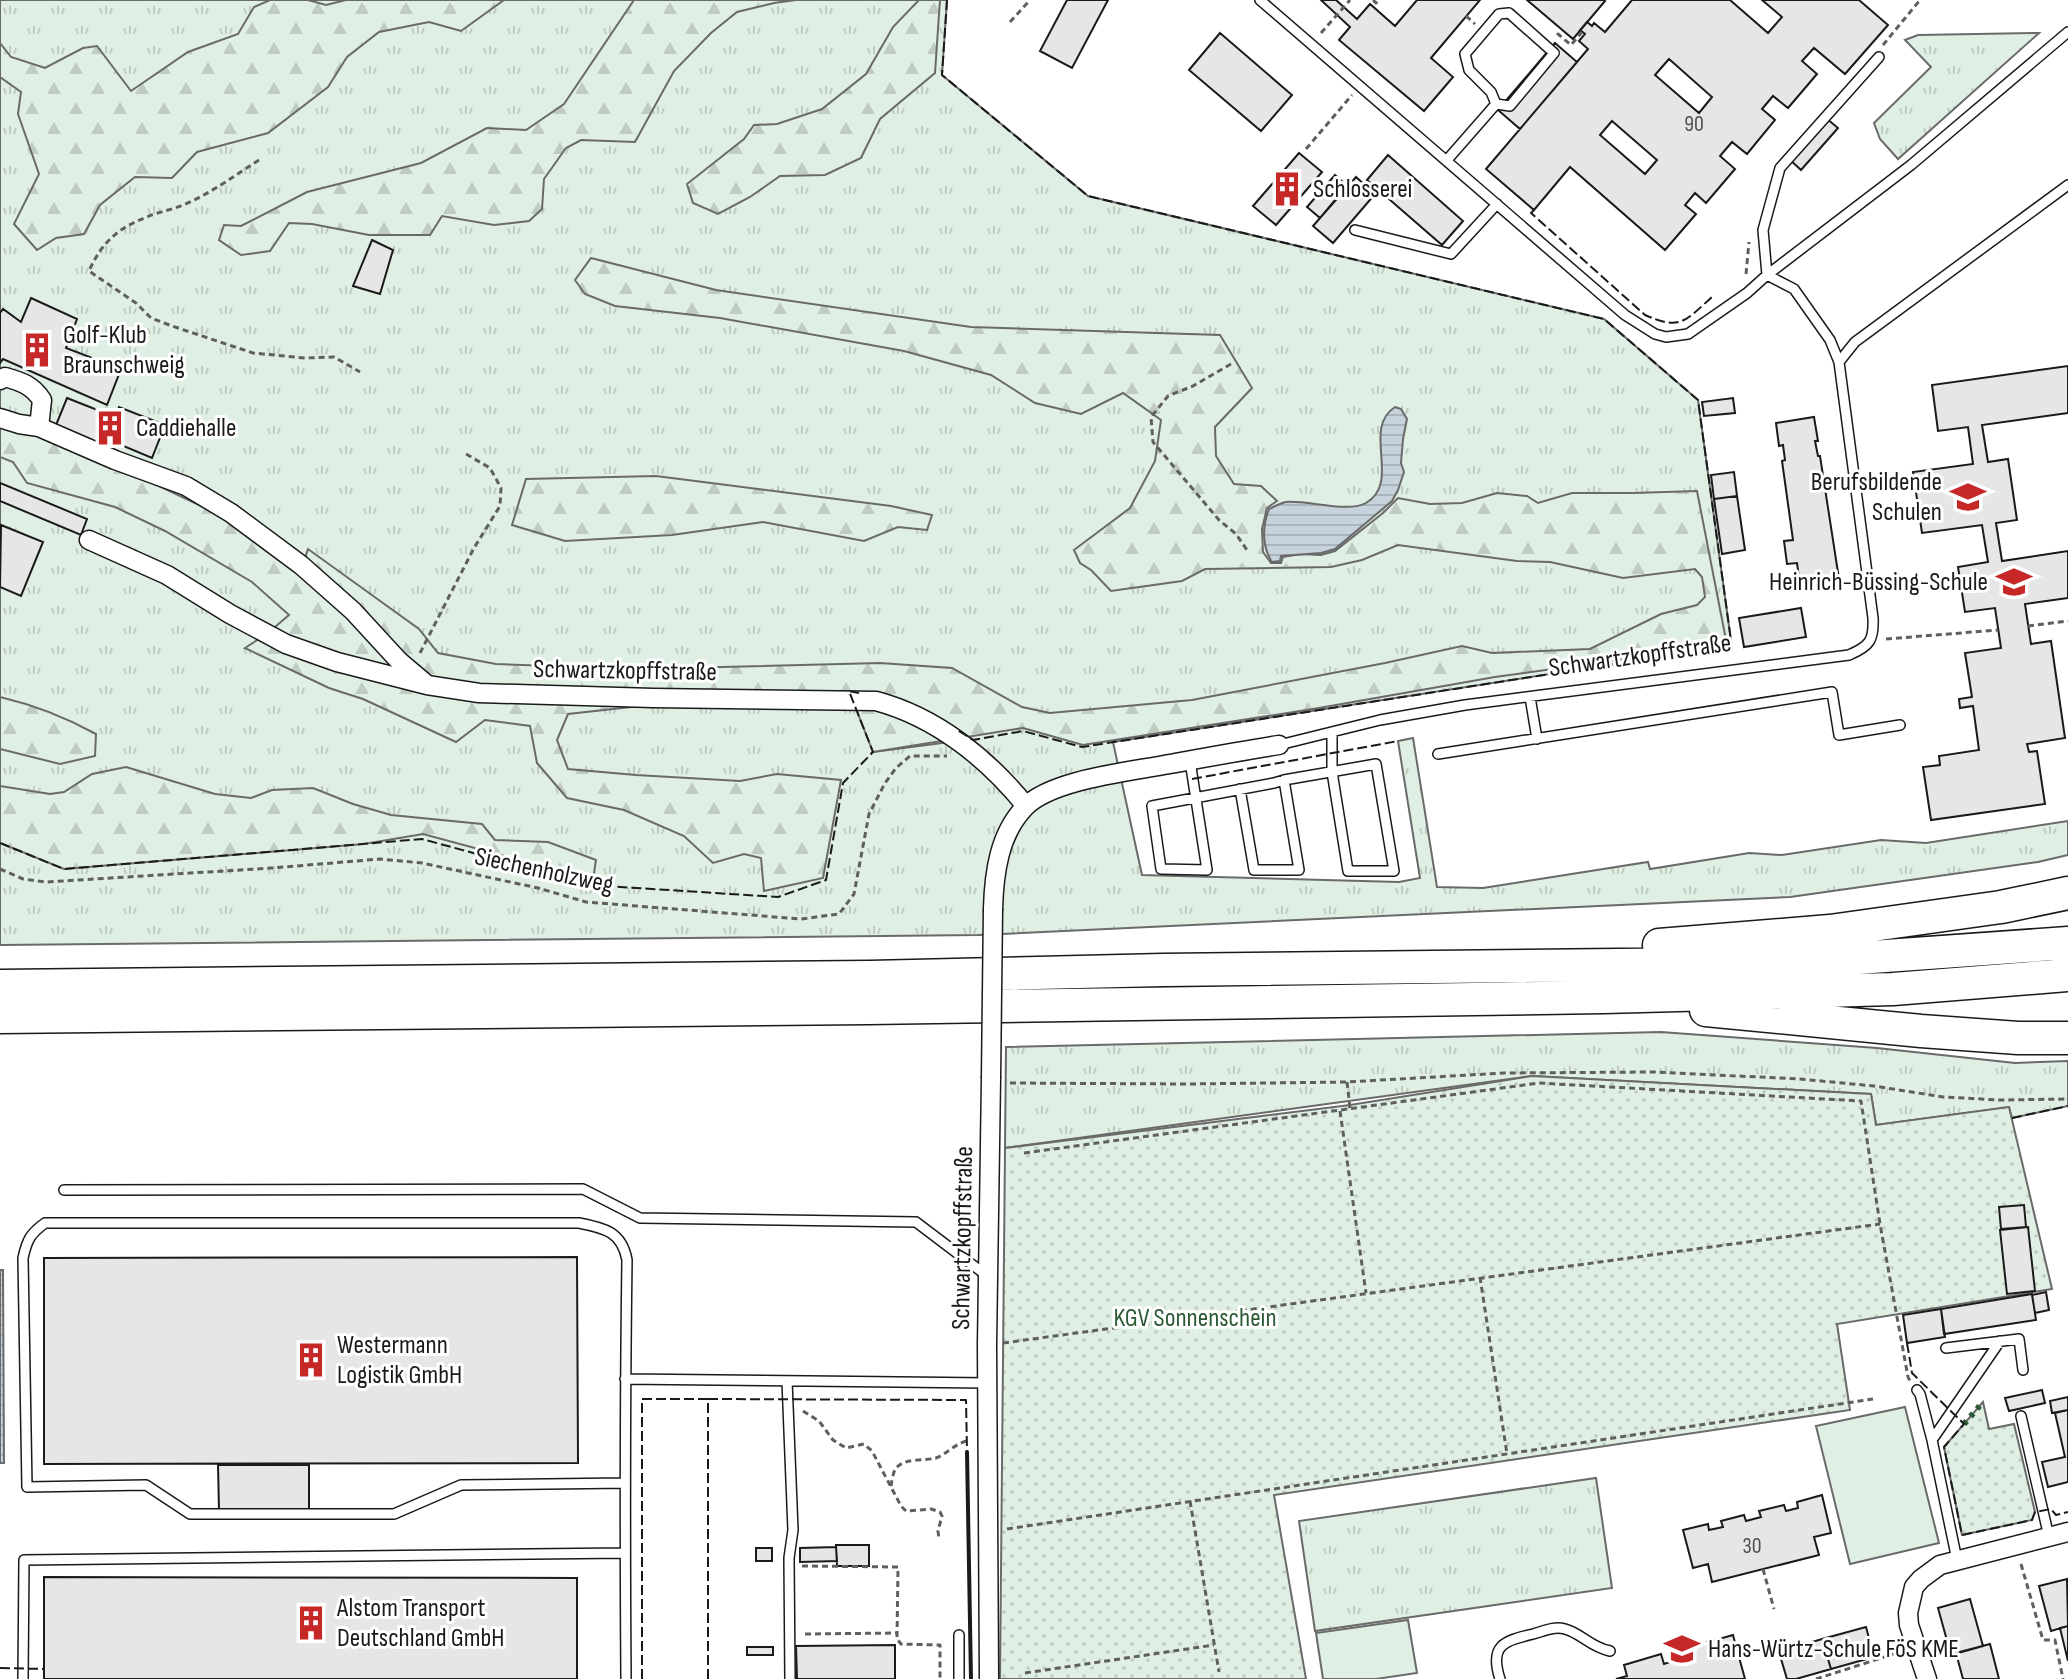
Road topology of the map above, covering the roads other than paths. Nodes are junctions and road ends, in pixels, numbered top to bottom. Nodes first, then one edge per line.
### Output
1 (1260, 0) edge
2 (2068, 32) edge
3 (1877, 56) road end
4 (1496, 104) junction
5 (1447, 160) junction
6 (2068, 185) edge
7 (1497, 204) junction
8 (1355, 230) dead end
9 (1767, 275) junction
10 (1839, 362) junction
11 (0, 380) edge
12 (0, 418) edge
13 (39, 427) junction
14 (89, 540) dead end
15 (427, 685) junction
16 (1530, 697) junction
17 (1900, 725) dead end
18 (1332, 732) junction
19 (1537, 739) junction
20 (1279, 745) joint
21 (1438, 754) dead end
22 (1190, 761) junction
23 (1332, 772) junction
24 (1284, 780) junction
25 (1240, 789) junction
26 (1195, 797) junction
27 (1026, 806) junction
28 (2068, 893) edge
29 (2068, 943) edge
30 (1539, 967) junction
31 (2068, 975) edge
32 (0, 986) edge
33 (1604, 997) junction
34 (0, 1017) edge
35 (2068, 1038) edge
36 (64, 1190) dead end
37 (989, 1277) junction
38 (2000, 1341) junction
39 (1946, 1348) dead end
40 (2023, 1370) dead end
41 (625, 1379) junction
42 (787, 1381) junction
43 (988, 1383) junction
44 (1917, 1390) road end
45 (2021, 1416) dead end
46 (1932, 1440) junction
47 (625, 1483) junction
48 (2068, 1532) edge
49 (2049, 1537) junction
50 (625, 1553) junction
51 (1957, 1560) junction
52 (959, 1635) dead end
53 (1610, 1651) dead end
54 (23, 1679) edge
55 (626, 1679) edge
56 (790, 1679) edge
57 (959, 1679) edge
58 (989, 1679) edge
59 (1500, 1679) edge
60 (1927, 1679) edge

1 - 5 lane
2 - 9 lane
3 - 9 lane
4 - 4 lane
4 - 5 lane
5 - 7 lane
6 - 10 lane
7 - 8 lane
7 - 9 lane
9 - 10 lane
10 - 16 lane, Schwartzkopffstraße
11 - 13 street
12 - 13 street
13 - 15 street
14 - 15 street, Schwartzkopffstraße
15 - 27 street, Schwartzkopffstraße
16 - 18 lane, Schwartzkopffstraße
16 - 19 lane
17 - 19 lane
18 - 20 lane, Schwartzkopffstraße
18 - 23 lane
19 - 21 lane
20 - 22 street, Schwartzkopffstraße
22 - 26 lane
22 - 27 street, Schwartzkopffstraße
23 - 23 lane
23 - 24 lane
24 - 25 lane
24 - 25 lane
25 - 26 lane
26 - 26 lane
27 - 37 street, Schwartzkopffstraße, bridge
28 - 30 highway
29 - 30 highway
30 - 32 highway
31 - 33 highway
33 - 34 highway
33 - 35 highway
36 - 37 lane
37 - 43 street, Schwartzkopffstraße
38 - 39 lane
38 - 40 lane
38 - 46 lane
41 - 42 lane
41 - 47 lane
41 - 47 lane
42 - 43 lane
42 - 56 lane
43 - 58 street, Schwartzkopffstraße
44 - 46 lane
45 - 49 lane
46 - 51 lane
47 - 50 lane
48 - 49 street
49 - 51 street
50 - 54 lane
50 - 55 lane
51 - 60 street
52 - 57 lane
53 - 59 lane

